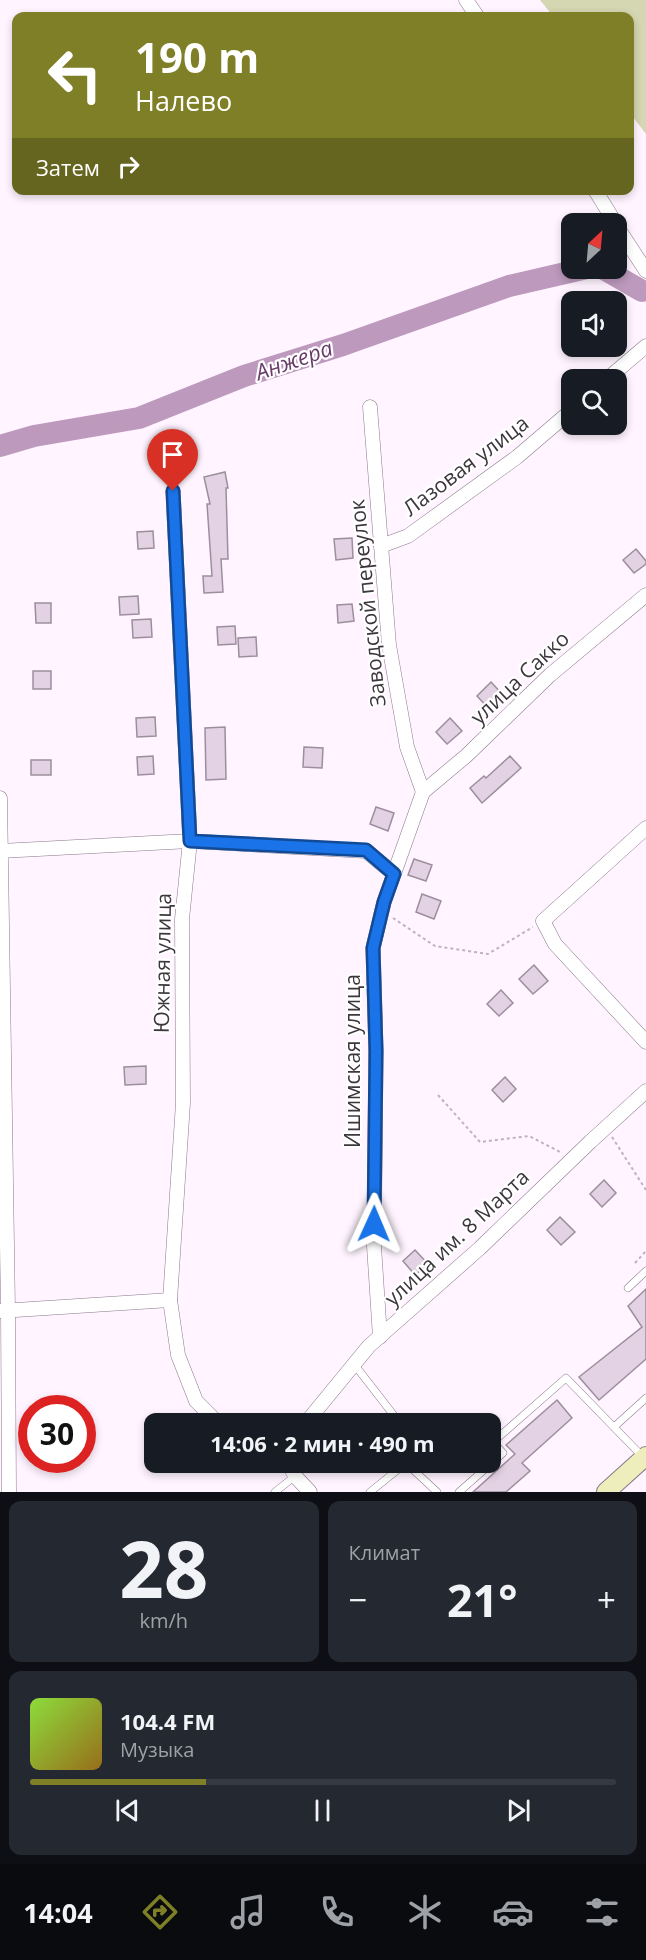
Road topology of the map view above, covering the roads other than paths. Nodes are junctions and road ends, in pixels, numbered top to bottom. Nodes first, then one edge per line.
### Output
1 (598, 195) edge
2 (609, 213) edge
3 (627, 241) edge
4 (646, 271) edge
5 (646, 346) edge
6 (619, 369) edge
7 (370, 407) dead end
8 (561, 419) edge
9 (173, 491) dead end
10 (381, 546) junction
11 (646, 595) edge
12 (423, 792) junction
13 (0, 798) edge
14 (646, 828) edge
15 (190, 841) junction
16 (0, 851) edge
17 (394, 874) junction
18 (646, 1042) edge
19 (646, 1091) edge
20 (646, 1271) edge
21 (628, 1288) dead end
22 (170, 1300) junction
23 (4, 1311) edge
24 (380, 1337) junction
25 (354, 1364) junction
26 (646, 1398) edge
27 (208, 1413) edge
28 (314, 1413) edge
29 (392, 1413) edge
30 (614, 1427) junction
31 (645, 1457) edge
32 (294, 1473) edge
33 (295, 1476) junction
34 (9, 1492) edge
35 (275, 1492) edge
36 (310, 1492) edge
37 (370, 1492) edge
38 (437, 1492) edge
39 (459, 1492) edge
40 (606, 1492) edge

1 - 2 street
3 - 4 street
5 - 6 street
7 - 10 street, Заводской переулок
8 - 10 street, Лазовая улица
9 - 15 street, Южная улица
10 - 12 street, Заводской переулок
11 - 12 street, улица Сакко
12 - 17 street, Ишимская улица
13 - 16 street
14 - 18 street
15 - 16 street
15 - 17 street
15 - 22 street, Южная улица
16 - 23 street
17 - 24 street, Ишимская улица
19 - 24 street, улица им. 8 Марта
20 - 21 lane
22 - 23 street
22 - 27 street, Южная улица
23 - 34 street
24 - 25 street, улица им. 8 Марта
25 - 28 street, улица им. 8 Марта
25 - 29 lane
26 - 30 lane
30 - 31 lane
30 - 39 lane
31 - 40 street
32 - 33 street
33 - 35 lane
33 - 36 street
37 - 38 lane

